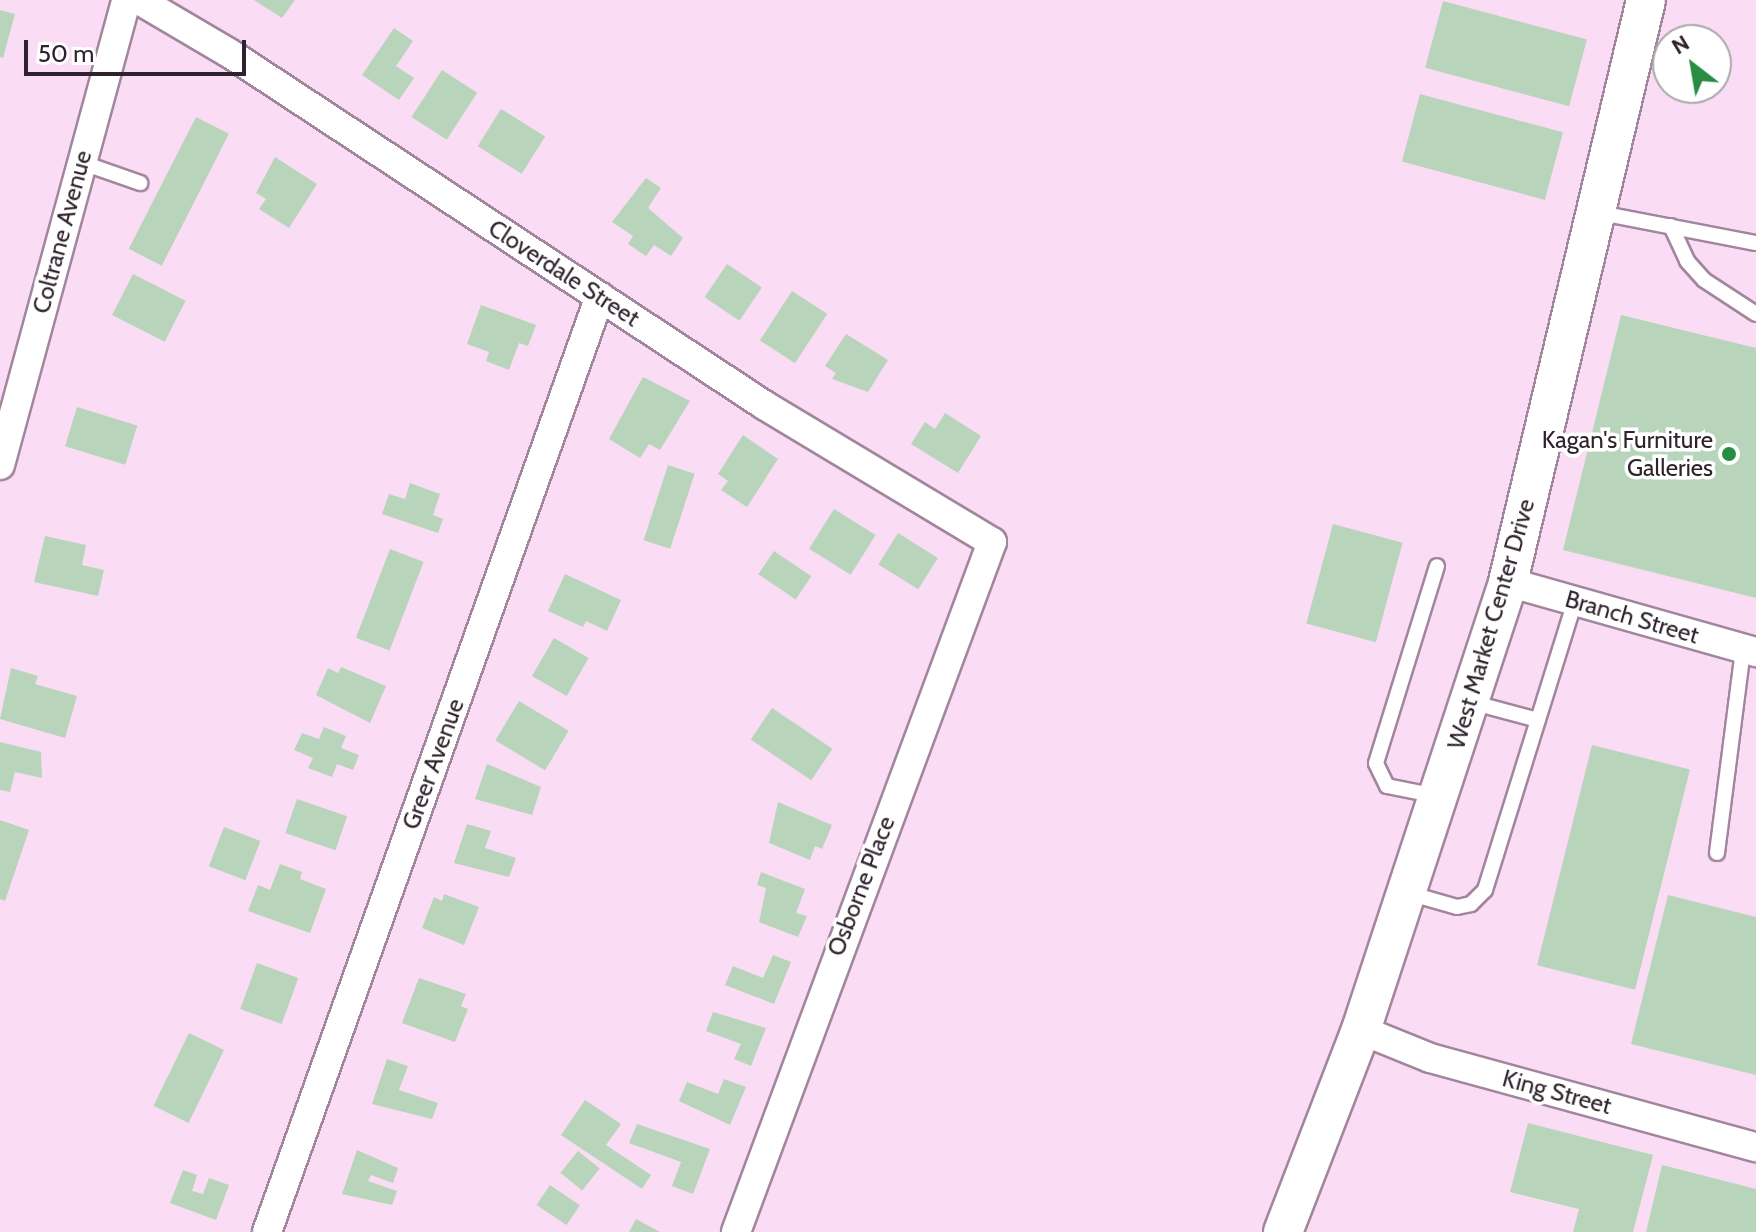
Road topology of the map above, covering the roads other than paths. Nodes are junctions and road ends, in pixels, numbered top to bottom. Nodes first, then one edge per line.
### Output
1 (126, 0) edge
2 (139, 0) edge
3 (1646, 0) edge
4 (80, 162) junction
5 (140, 183) dead end
6 (1595, 212) junction
7 (1671, 226) junction
8 (1756, 243) edge
9 (600, 296) junction
10 (1756, 314) edge
11 (0, 465) edge
12 (992, 542) joint
13 (1437, 566) dead end
14 (1508, 582) junction
15 (1575, 601) junction
16 (1749, 650) edge
17 (1471, 702) junction
18 (1538, 720) junction
19 (1441, 797) junction
20 (1717, 853) dead end
21 (1408, 893) junction
22 (1361, 1030) junction
23 (1756, 1147) edge
24 (267, 1232) edge
25 (736, 1232) edge
26 (1283, 1232) edge

1 - 4 street, Coltrane Avenue
2 - 9 street, Cloverdale Street
3 - 6 main road, West Market Center Drive
4 - 5 lane
4 - 11 street, Coltrane Avenue
6 - 7 lane
6 - 14 main road, West Market Center Drive
7 - 8 lane
7 - 10 lane
9 - 12 street, Cloverdale Street
9 - 24 street, Greer Avenue
12 - 25 street, Osborne Place
13 - 19 lane
14 - 15 street, Branch Street
14 - 17 main road, West Market Center Drive
15 - 16 street, Branch Street
15 - 18 lane
16 - 20 lane
17 - 18 lane
17 - 19 main road, West Market Center Drive
18 - 21 lane
19 - 21 main road, West Market Center Drive
21 - 22 main road, West Market Center Drive
22 - 23 street, King Street
22 - 26 main road, West Market Center Drive

